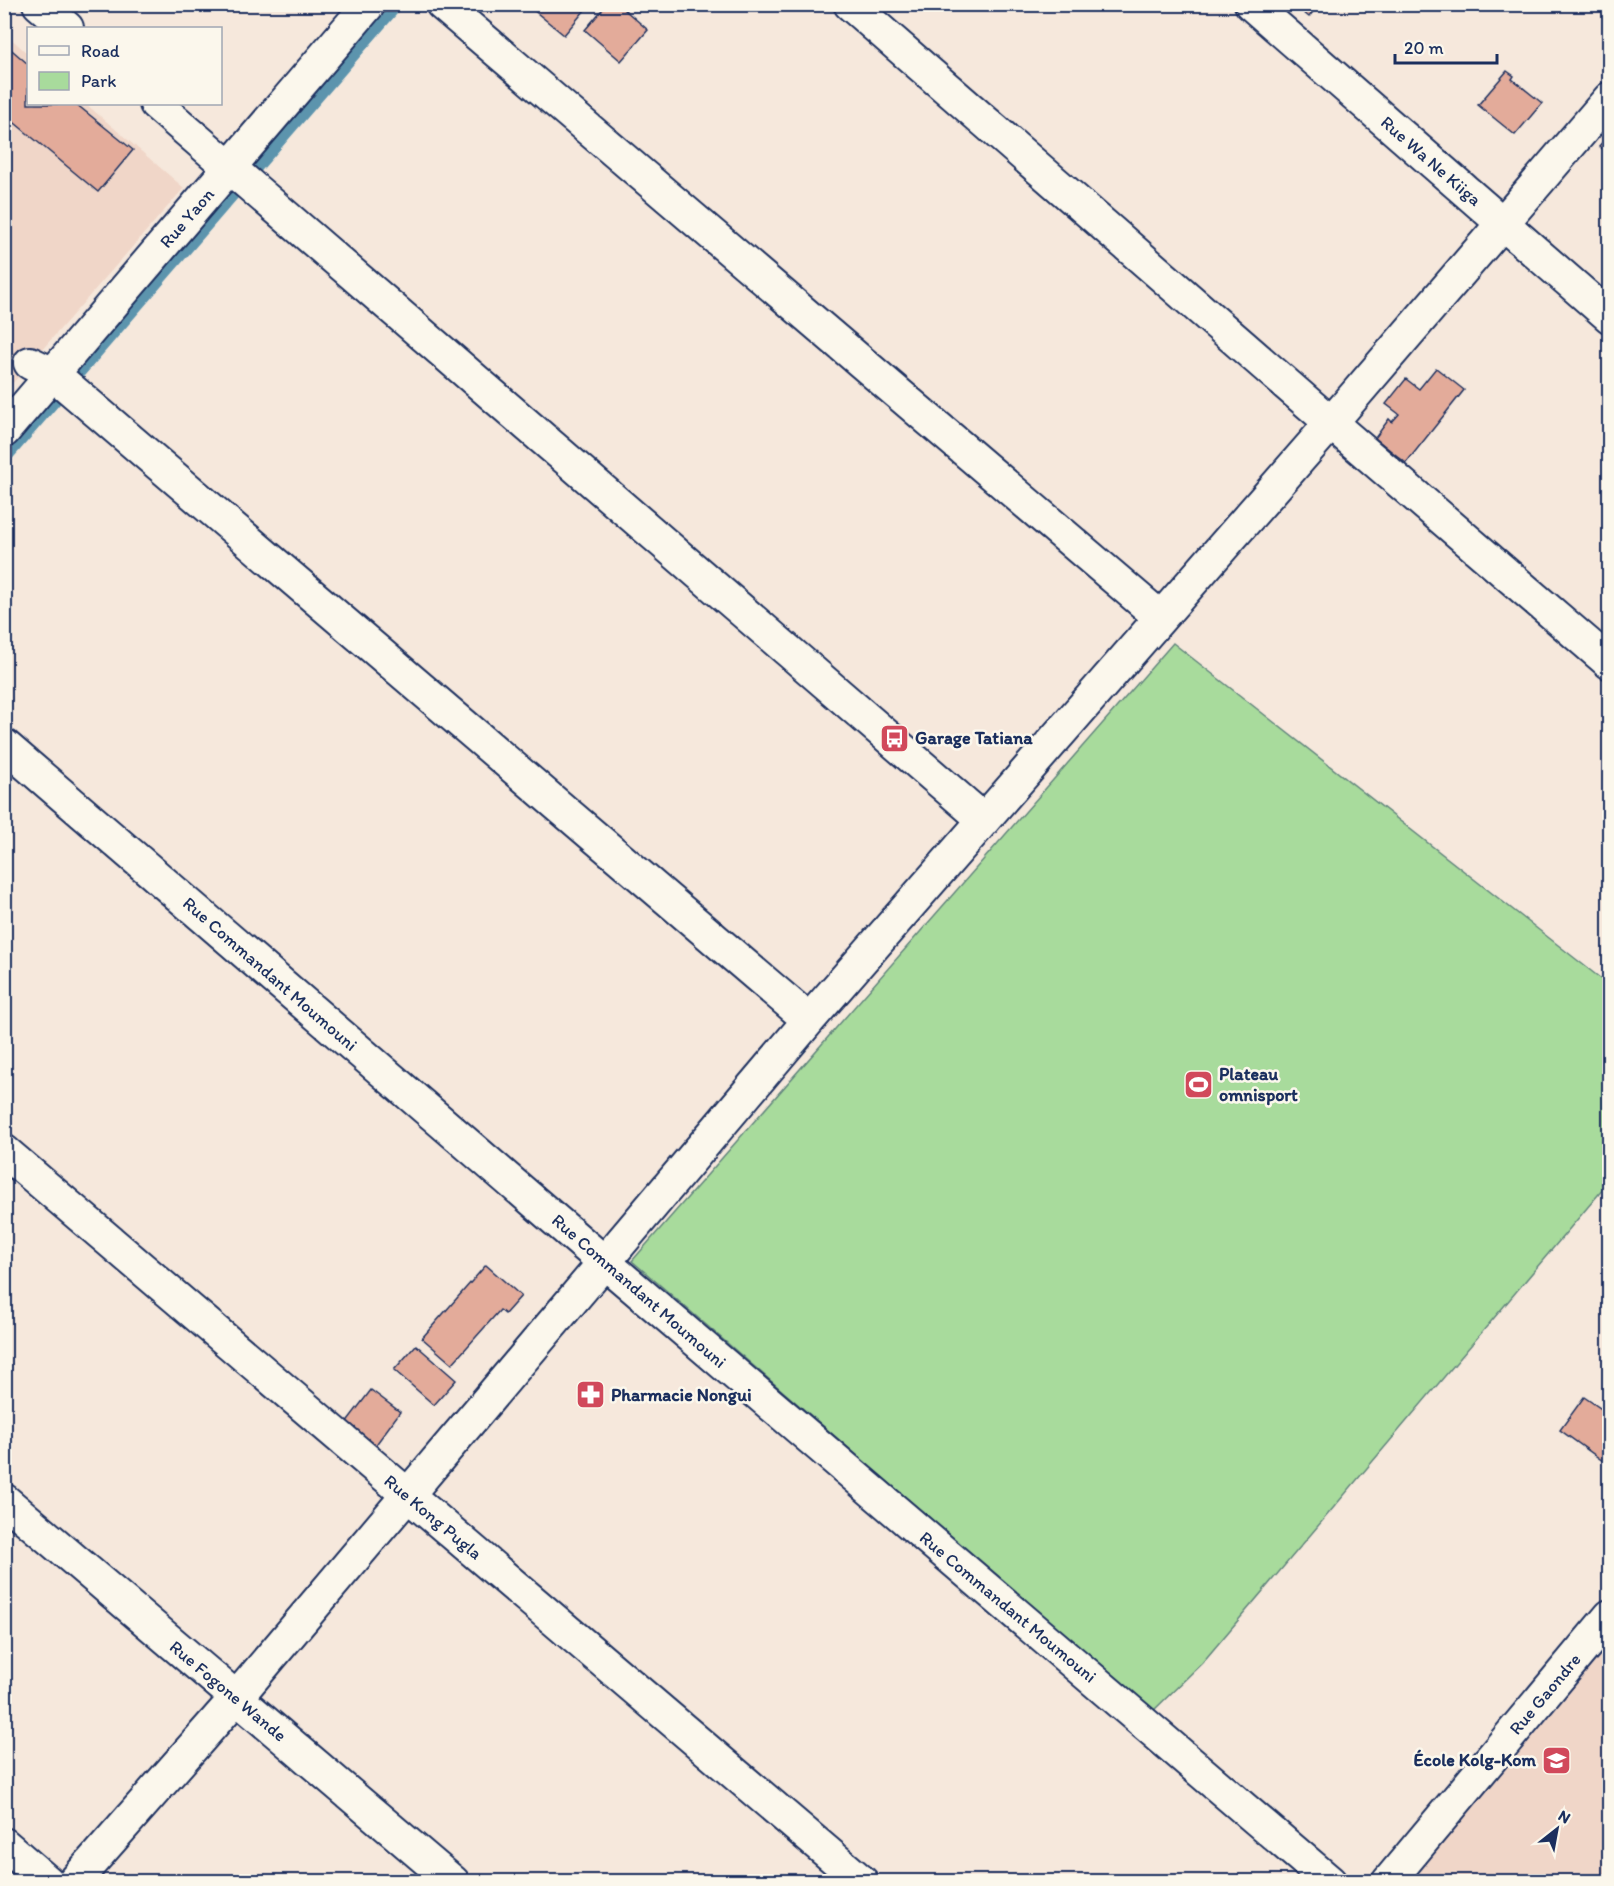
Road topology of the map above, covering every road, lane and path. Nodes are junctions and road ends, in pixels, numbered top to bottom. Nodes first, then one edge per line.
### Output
1 (39, 4) edge
2 (369, 4) edge
3 (442, 4) edge
4 (850, 4) edge
5 (1251, 4) edge
6 (66, 27) edge
7 (1610, 98) edge
8 (157, 105) edge
9 (231, 167) junction
10 (1501, 222) junction
11 (1610, 317) edge
12 (42, 369) junction
13 (1331, 423) junction
14 (4, 431) edge
15 (1160, 617) junction
16 (1610, 663) edge
17 (4, 745) edge
18 (984, 820) junction
19 (808, 1020) junction
20 (4, 1151) edge
21 (604, 1262) junction
22 (407, 1495) junction
23 (4, 1500) edge
24 (1610, 1616) edge
25 (236, 1698) junction
26 (4, 1844) edge
27 (48, 1881) edge
28 (74, 1881) edge
29 (453, 1881) edge
30 (862, 1881) edge
31 (1330, 1881) edge
32 (1388, 1881) edge

1 - 6 street
2 - 9 street, Rue Yaon
3 - 15 street
4 - 13 street
5 - 10 street, Rue Wa Ne Kiiga
7 - 10 street
8 - 9 street
9 - 12 street, Rue Yaon
9 - 18 street
10 - 11 street, Rue Wa Ne Kiiga
10 - 13 street
12 - 14 street, Rue Yaon
12 - 19 street
13 - 15 street
13 - 16 street
15 - 18 street
17 - 21 street, Rue Commandant Moumouni
18 - 19 street
19 - 21 street
20 - 22 street, Rue Kong Pugla
21 - 22 street
21 - 31 street, Rue Commandant Moumouni
22 - 25 street
22 - 30 street, Rue Kong Pugla
23 - 25 street, Rue Fogone Wande
24 - 32 street, Rue Gaondre
25 - 28 street
25 - 29 street, Rue Fogone Wande
26 - 27 street

